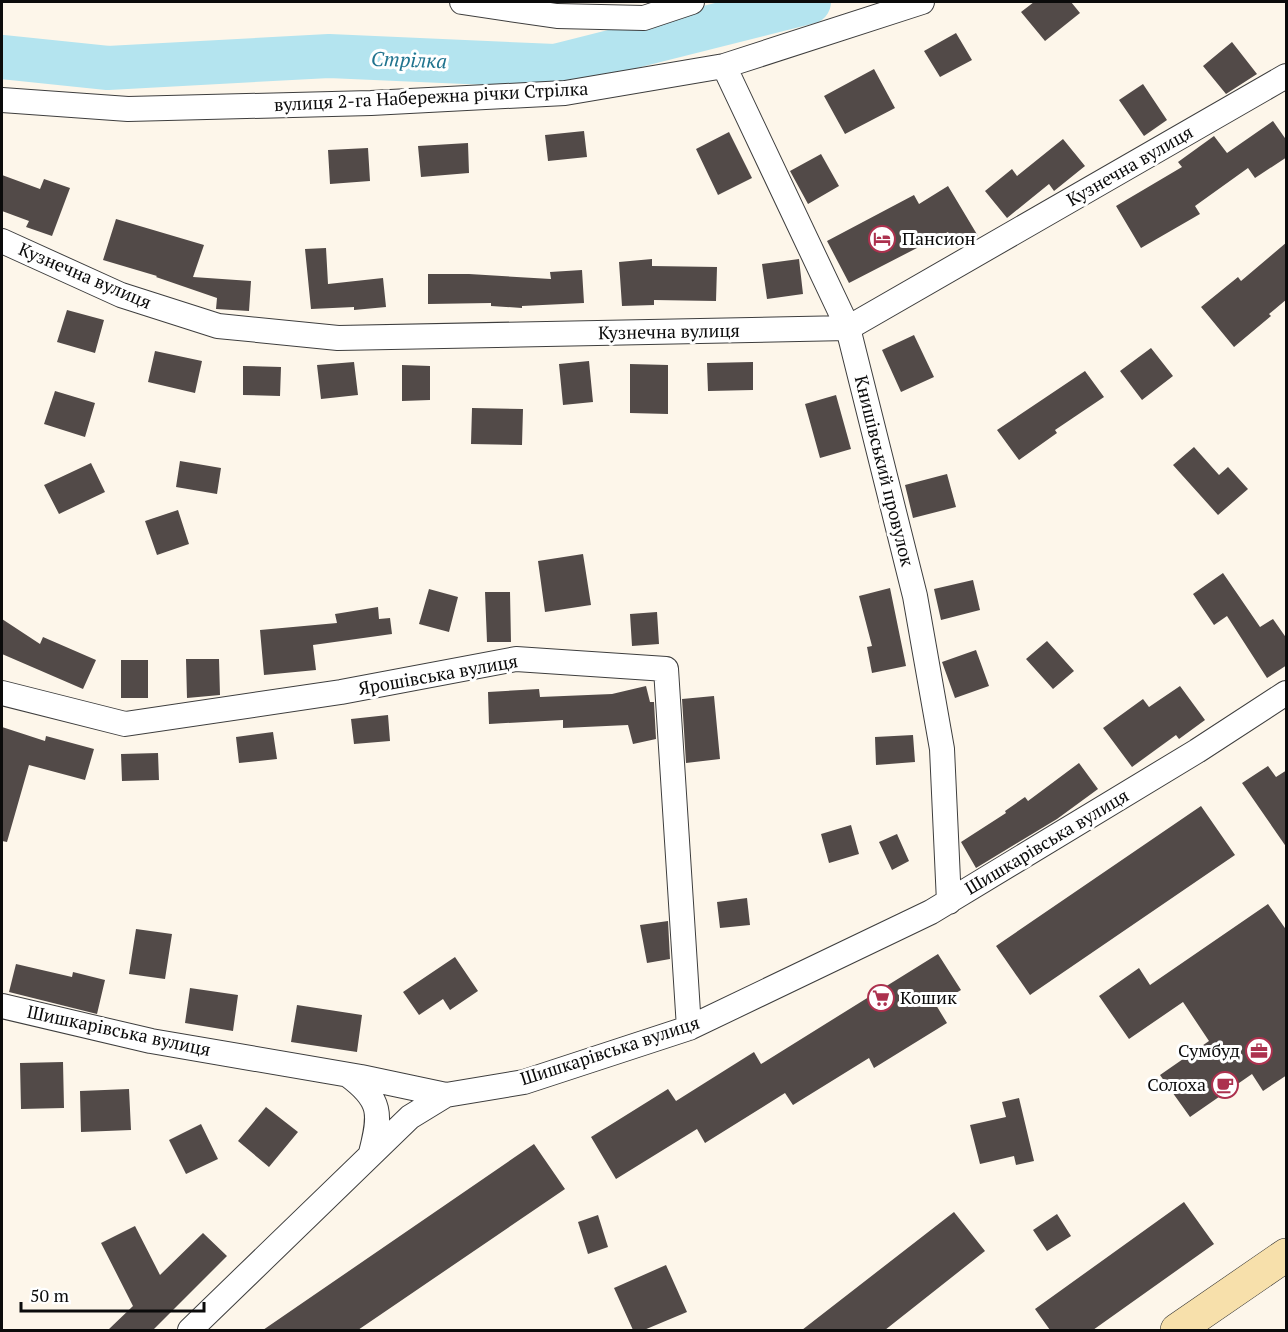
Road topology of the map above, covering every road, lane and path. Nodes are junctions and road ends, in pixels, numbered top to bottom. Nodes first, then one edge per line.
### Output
1 (462, 2) edge
2 (692, 2) edge
3 (922, 2) edge
4 (724, 66) junction
5 (1287, 76) edge
6 (2, 100) edge
7 (2, 241) edge
8 (848, 328) junction
9 (2, 693) edge
10 (1287, 693) edge
11 (949, 902) junction
12 (2, 1006) edge
13 (689, 1028) junction
14 (348, 1075) junction
15 (446, 1095) junction
16 (371, 1153) junction
17 (1287, 1255) edge
18 (190, 1330) edge
19 (1177, 1330) edge

1 - 2 street
3 - 4 street, вулиця 2-га Набережна річки Стрілка
4 - 6 street, вулиця 2-га Набережна річки Стрілка
4 - 8 street, Книшівський провулок
5 - 8 street, Кузнечна вулиця
7 - 8 street, Кузнечна вулиця
8 - 11 street, Книшівський провулок
9 - 13 street, Ярошівська вулиця
10 - 11 street, Шишкарівська вулиця
11 - 13 street, Шишкарівська вулиця
12 - 14 street, Шишкарівська вулиця
13 - 15 street, Шишкарівська вулиця
14 - 15 street, Шишкарівська вулиця
14 - 16 street
15 - 16 street
16 - 18 street
17 - 19 main road

